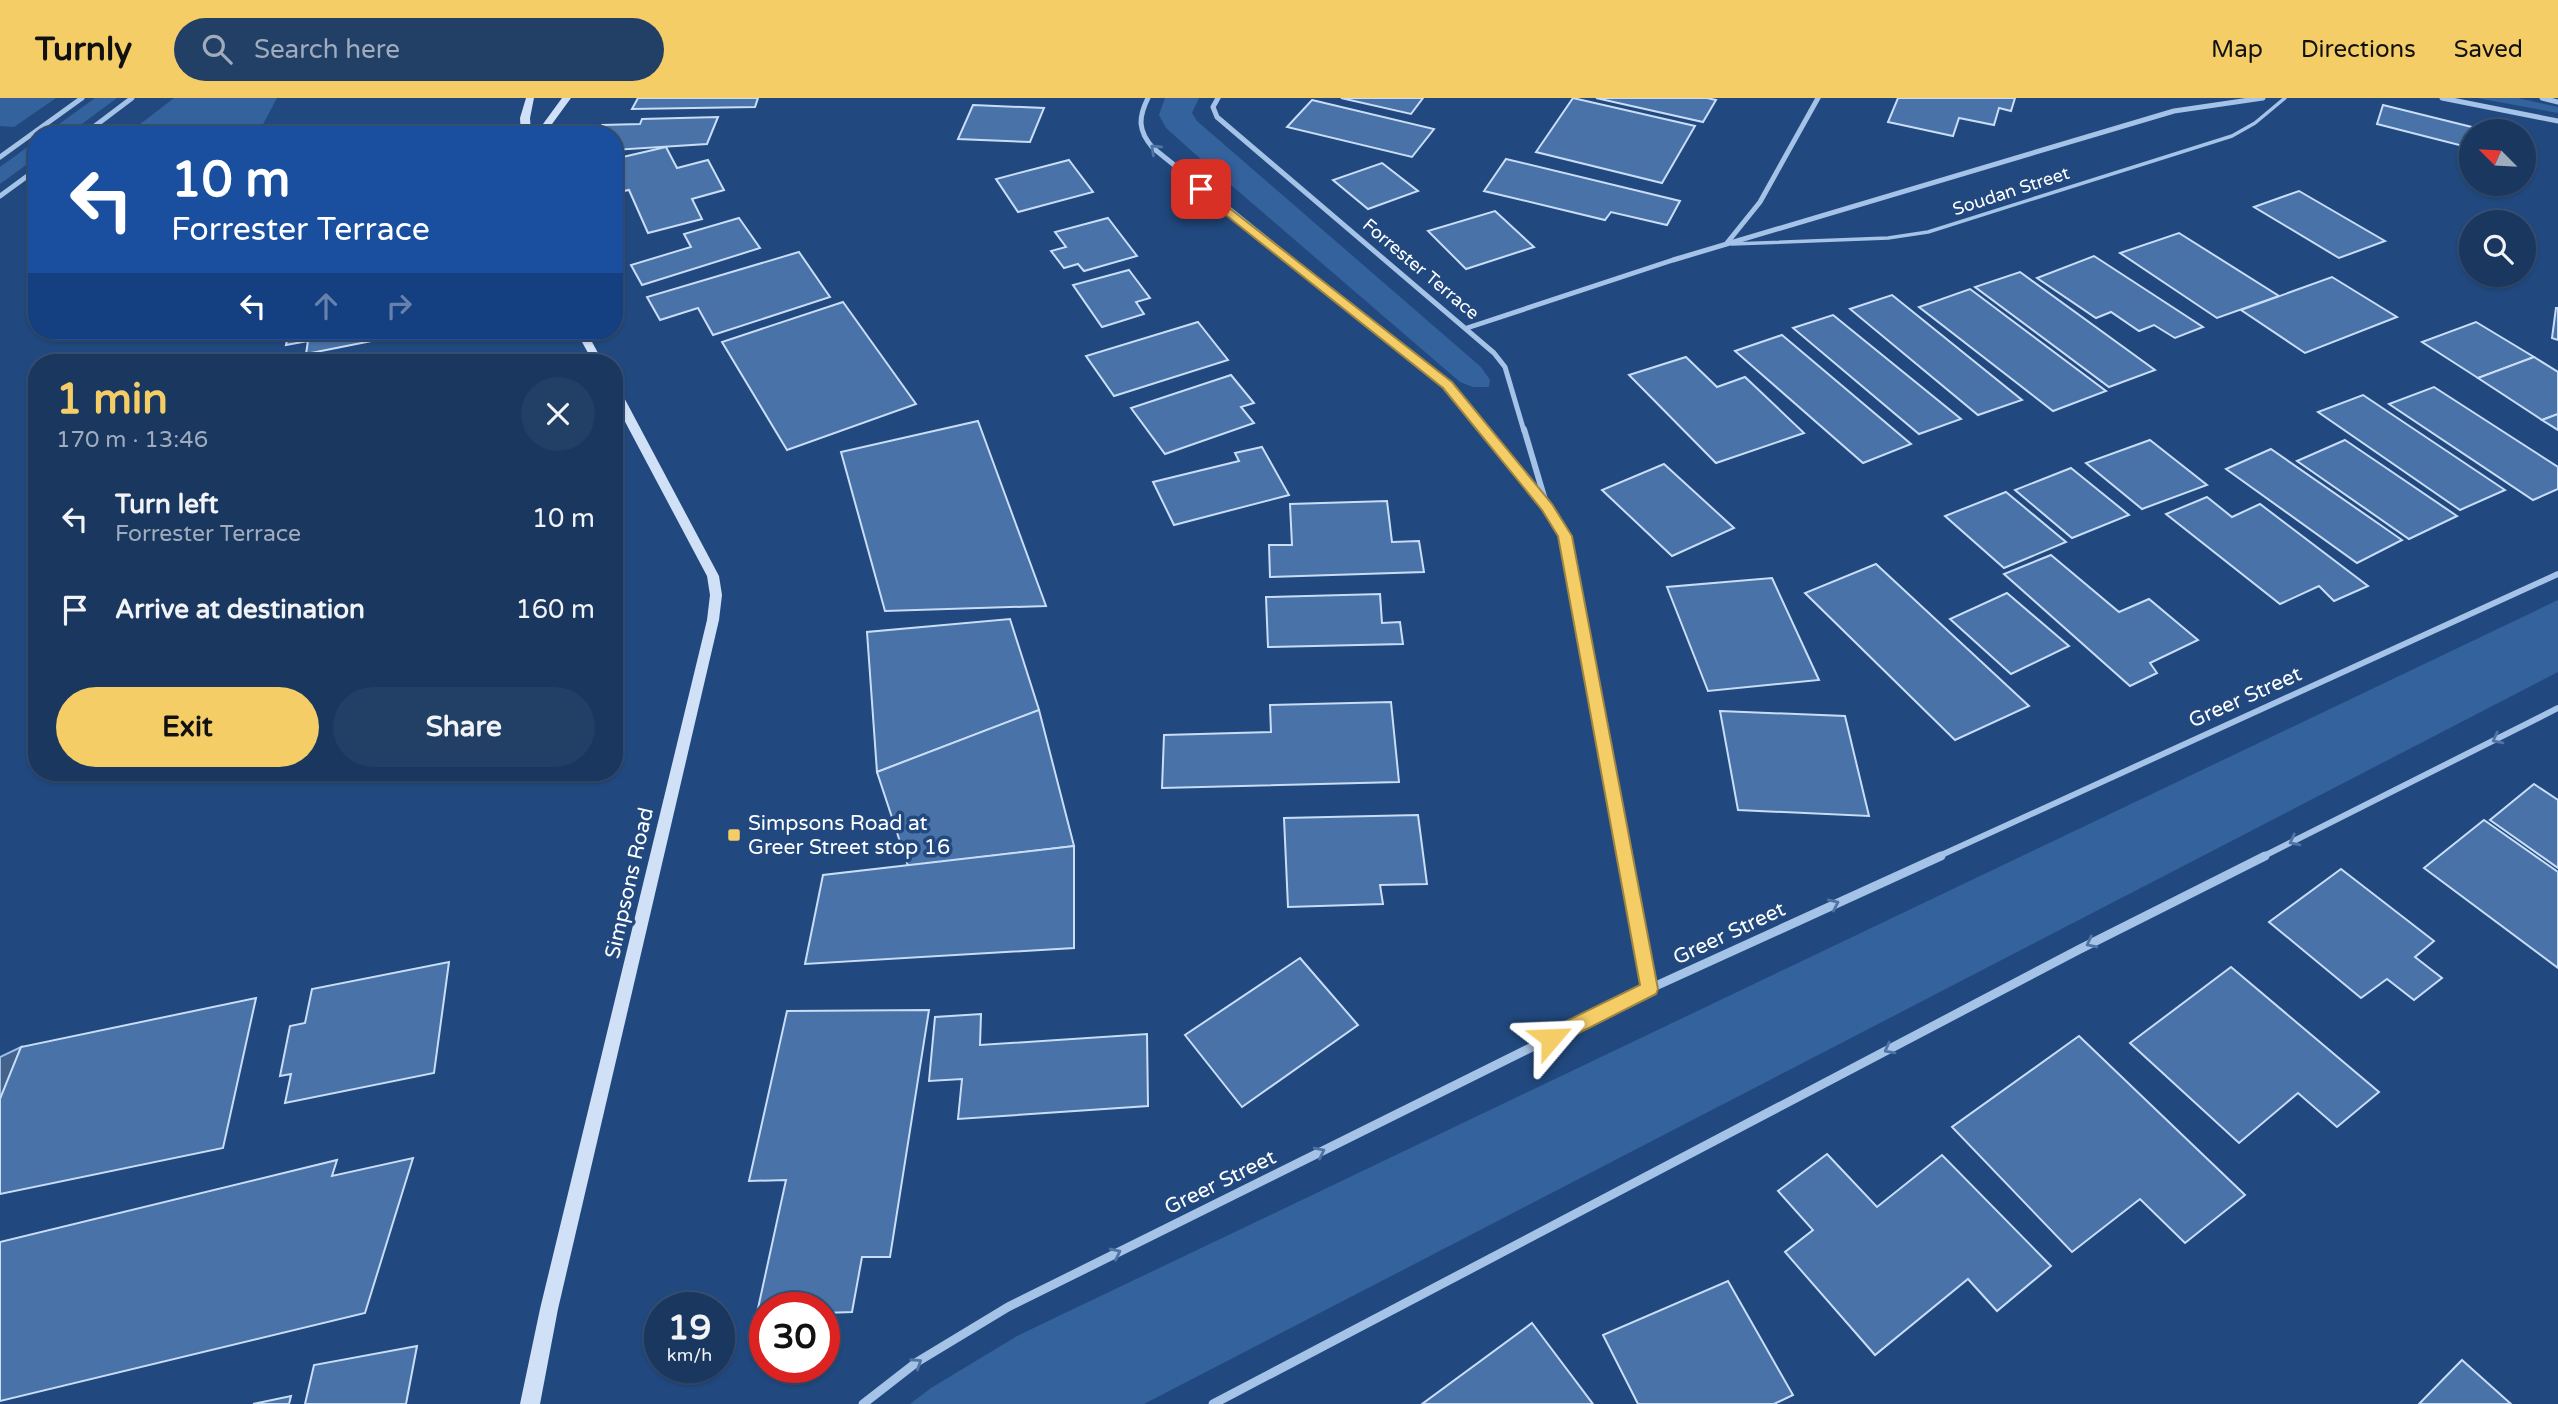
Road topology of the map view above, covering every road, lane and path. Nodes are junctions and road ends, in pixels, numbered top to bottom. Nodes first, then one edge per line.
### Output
1 (82, 98) edge
2 (132, 98) edge
3 (519, 98) edge
4 (530, 98) edge
5 (567, 98) edge
6 (1148, 98) edge
7 (1218, 98) edge
8 (1818, 98) edge
9 (2263, 98) edge
10 (2285, 98) edge
11 (2442, 98) edge
12 (2542, 98) edge
13 (2558, 102) edge
14 (526, 109) junction
15 (2558, 121) edge
16 (43, 126) edge
17 (95, 126) edge
18 (526, 126) edge
19 (546, 126) edge
20 (28, 137) edge
21 (0, 157) edge
22 (28, 176) edge
23 (0, 196) edge
24 (1727, 244) junction
25 (1467, 328) junction
26 (623, 407) edge
27 (1547, 507) junction
28 (2558, 574) edge
29 (2558, 708) edge
30 (1649, 989) junction
31 (530, 1404) edge
32 (863, 1404) edge
33 (1213, 1404) edge

1 - 16 street
2 - 17 street
3 - 14 main road
4 - 14 main road
5 - 19 main road
27 -> 6 street, Forrester Terrace
7 - 25 street, Forrester Terrace
8 - 24 street
9 - 24 street, Soudan Street
10 - 24 lane, Soudan Street
11 - 15 street
12 - 13 street
14 - 18 main road
20 - 21 street
22 - 23 street
24 - 25 street, Soudan Street
25 - 27 street, Forrester Terrace
26 - 31 main road, Simpsons Road
27 - 30 street, Forrester Terrace
30 -> 28 street, Greer Street
29 -> 33 street
32 -> 30 street, Greer Street

